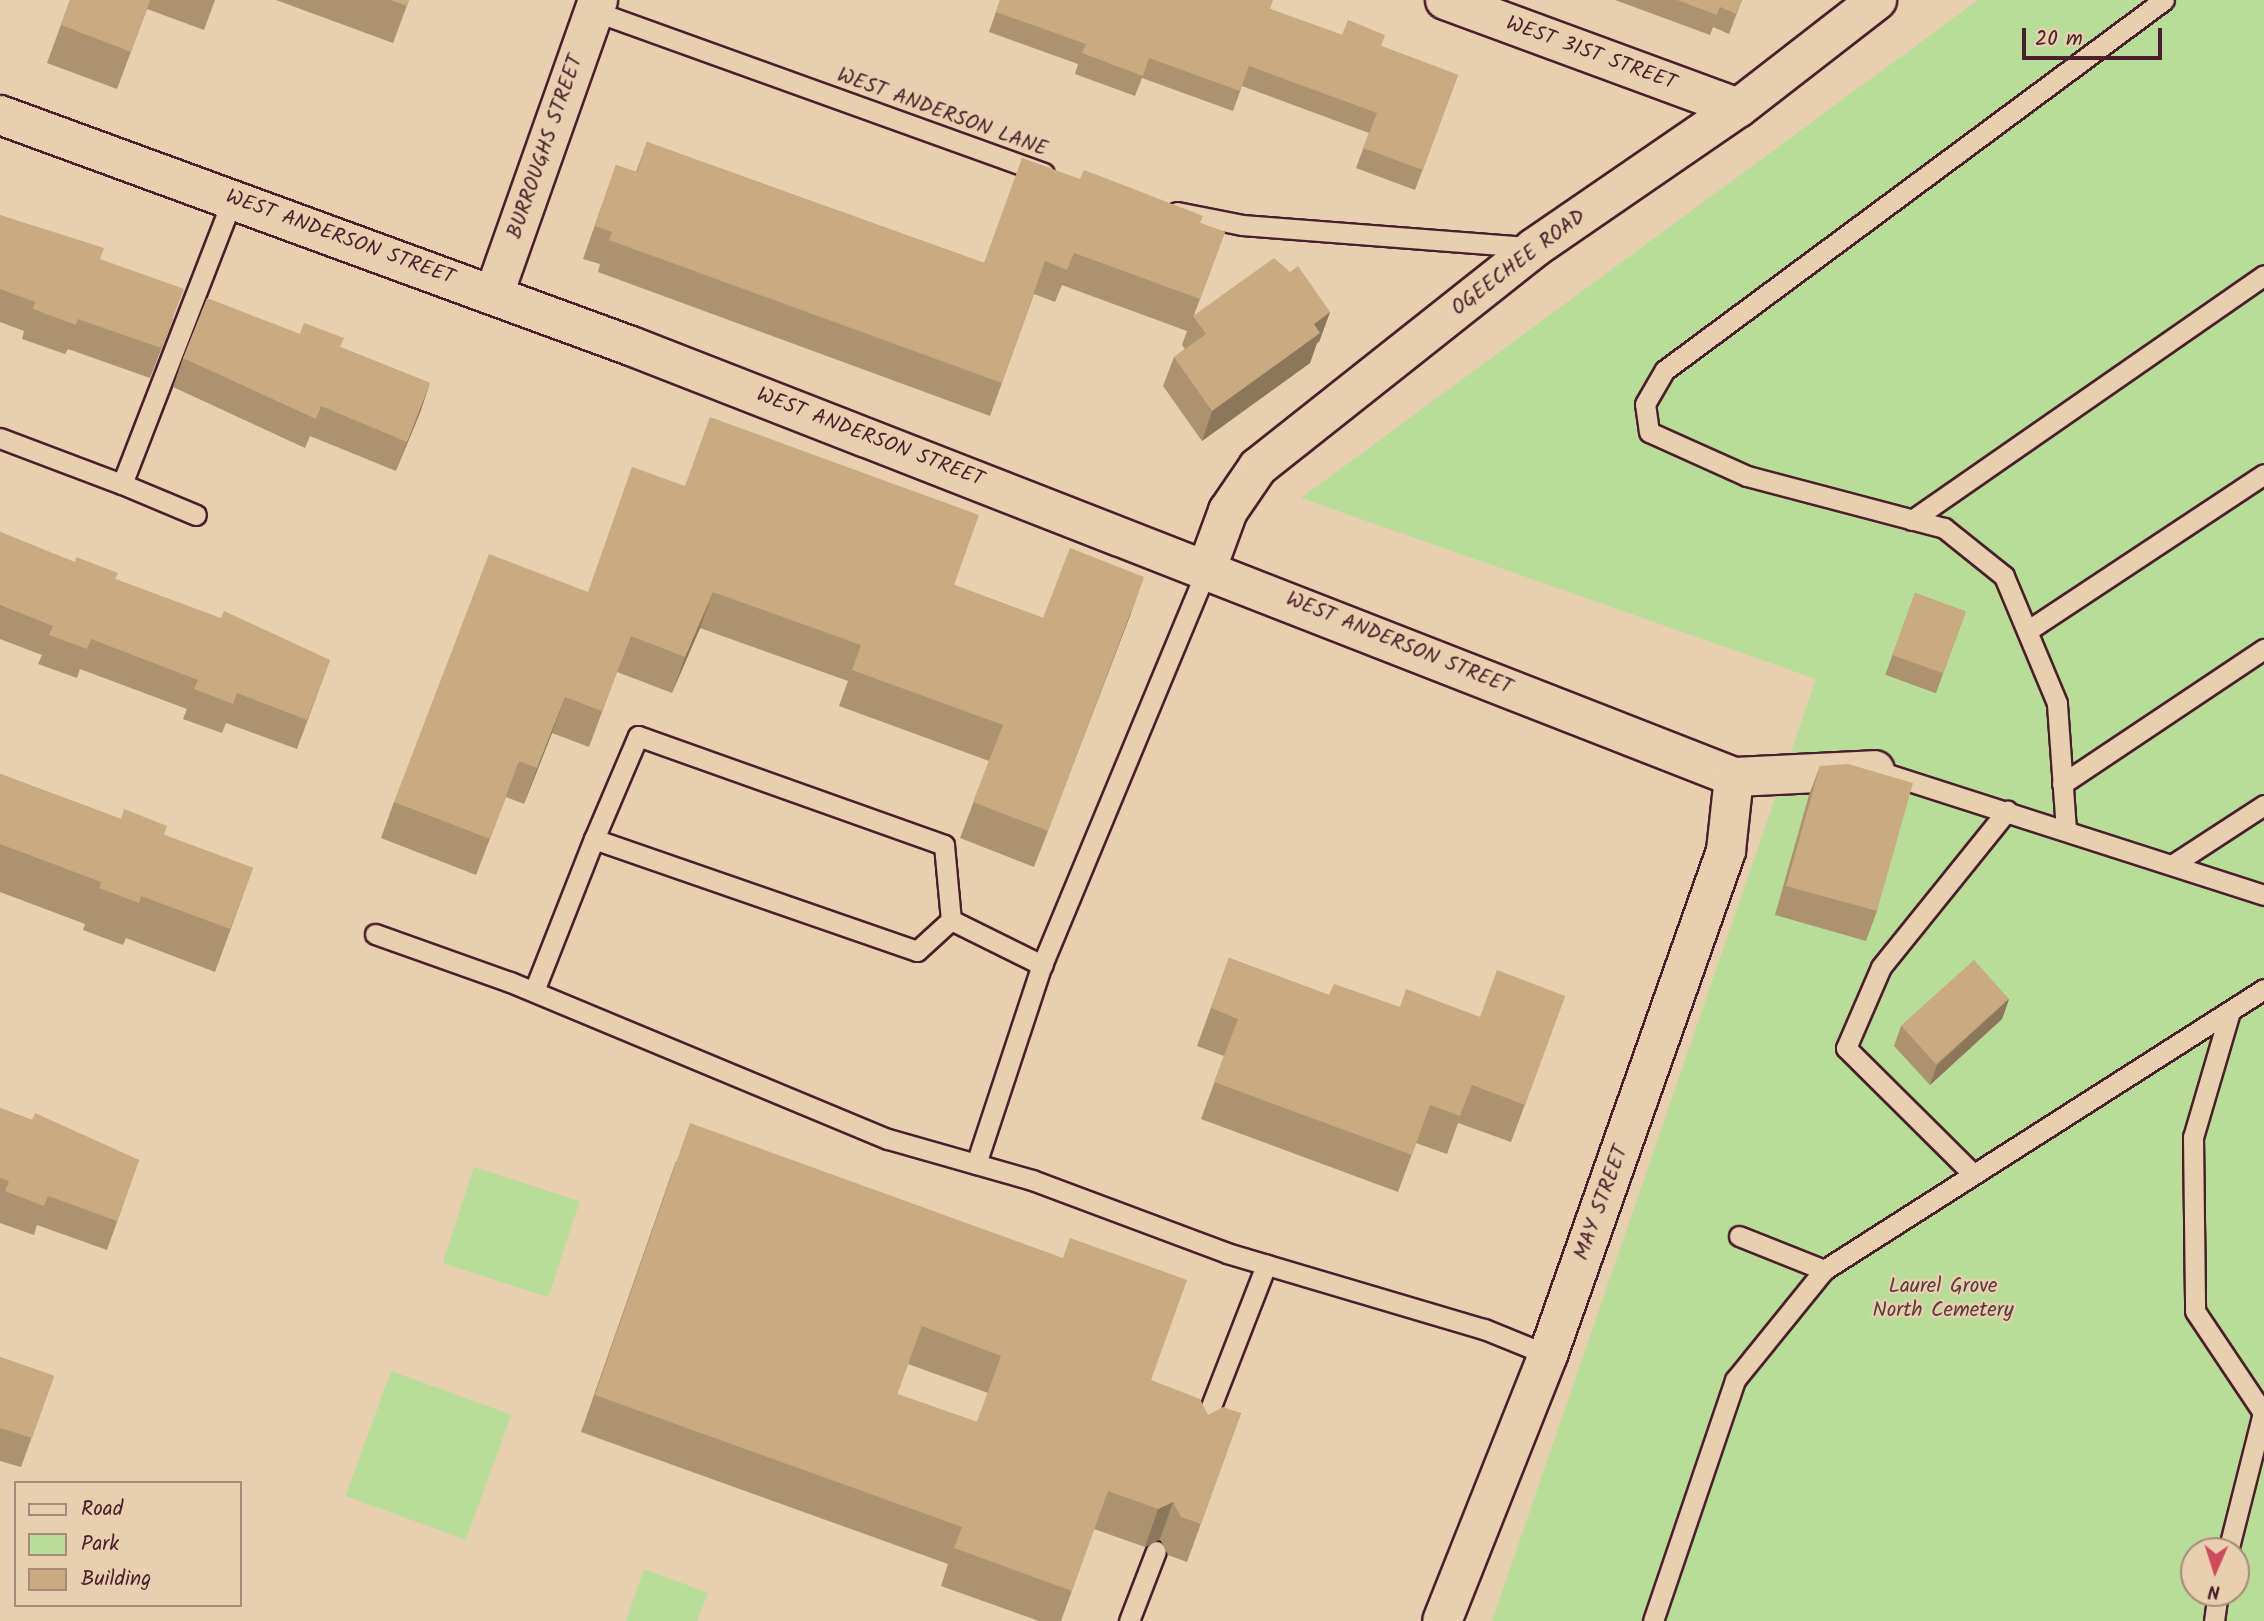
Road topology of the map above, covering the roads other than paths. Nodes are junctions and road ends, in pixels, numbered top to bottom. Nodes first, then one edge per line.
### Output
1 (1445, 0) edge
2 (1877, 0) edge
3 (2164, 0) edge
4 (596, 6) edge
5 (1738, 108) junction
6 (0, 115) edge
7 (1060, 179) edge
8 (232, 200) junction
9 (1151, 206) edge
10 (1534, 248) junction
11 (2264, 275) edge
12 (494, 295) junction
13 (0, 438) edge
14 (2264, 474) edge
15 (122, 484) junction
16 (196, 515) dead end
17 (1912, 520) junction
18 (1208, 568) junction
19 (2027, 631) junction
20 (2264, 649) edge
21 (1875, 770) joint
22 (1734, 777) junction
23 (2062, 784) junction
24 (2264, 805) edge
25 (2007, 811) junction
26 (2066, 830) junction
27 (594, 838) junction
28 (2175, 863) junction
29 (2264, 895) edge
30 (951, 920) junction
31 (375, 934) dead end
32 (1042, 965) junction
33 (2264, 989) edge
34 (534, 992) junction
35 (2229, 1015) junction
36 (976, 1164) junction
37 (1971, 1172) junction
38 (1739, 1236) dead end
39 (1266, 1265) junction
40 (1824, 1270) junction
41 (1548, 1355) junction
42 (2264, 1413) edge
43 (1198, 1441) edge
44 (2232, 1537) edge
45 (1156, 1550) edge
46 (1129, 1621) edge
47 (1442, 1621) edge
48 (1653, 1621) edge

1 - 5 street, WEST 31ST STREET
2 - 5 street, OGEECHEE ROAD
3 - 17 lane
4 - 7 lane, WEST ANDERSON LANE
4 - 12 street, BURROUGHS STREET
5 - 10 street, OGEECHEE ROAD
6 - 8 street, WEST ANDERSON STREET
8 - 12 street, WEST ANDERSON STREET
8 - 15 lane
9 - 10 lane
10 - 18 street, OGEECHEE ROAD
11 - 17 lane
12 - 18 street, WEST ANDERSON STREET
13 - 15 lane
14 - 19 lane
15 - 16 lane
17 - 19 lane
18 - 22 street, WEST ANDERSON STREET
18 - 32 lane
19 - 23 lane
20 - 23 lane
21 - 22 street
21 - 25 lane
22 - 41 street, MAY STREET
23 - 26 lane
24 - 28 lane
25 - 26 lane
25 - 37 lane
26 - 28 lane
27 - 30 lane
27 - 30 lane
27 - 34 lane
28 - 29 lane
30 - 32 lane
31 - 34 lane
32 - 36 lane
33 - 35 lane
34 - 36 lane
35 - 37 lane
35 - 42 lane
36 - 39 lane
37 - 40 lane
38 - 40 lane
39 - 41 lane
39 - 43 lane
40 - 48 lane
41 - 47 street, MAY STREET
42 - 44 lane
45 - 46 lane

